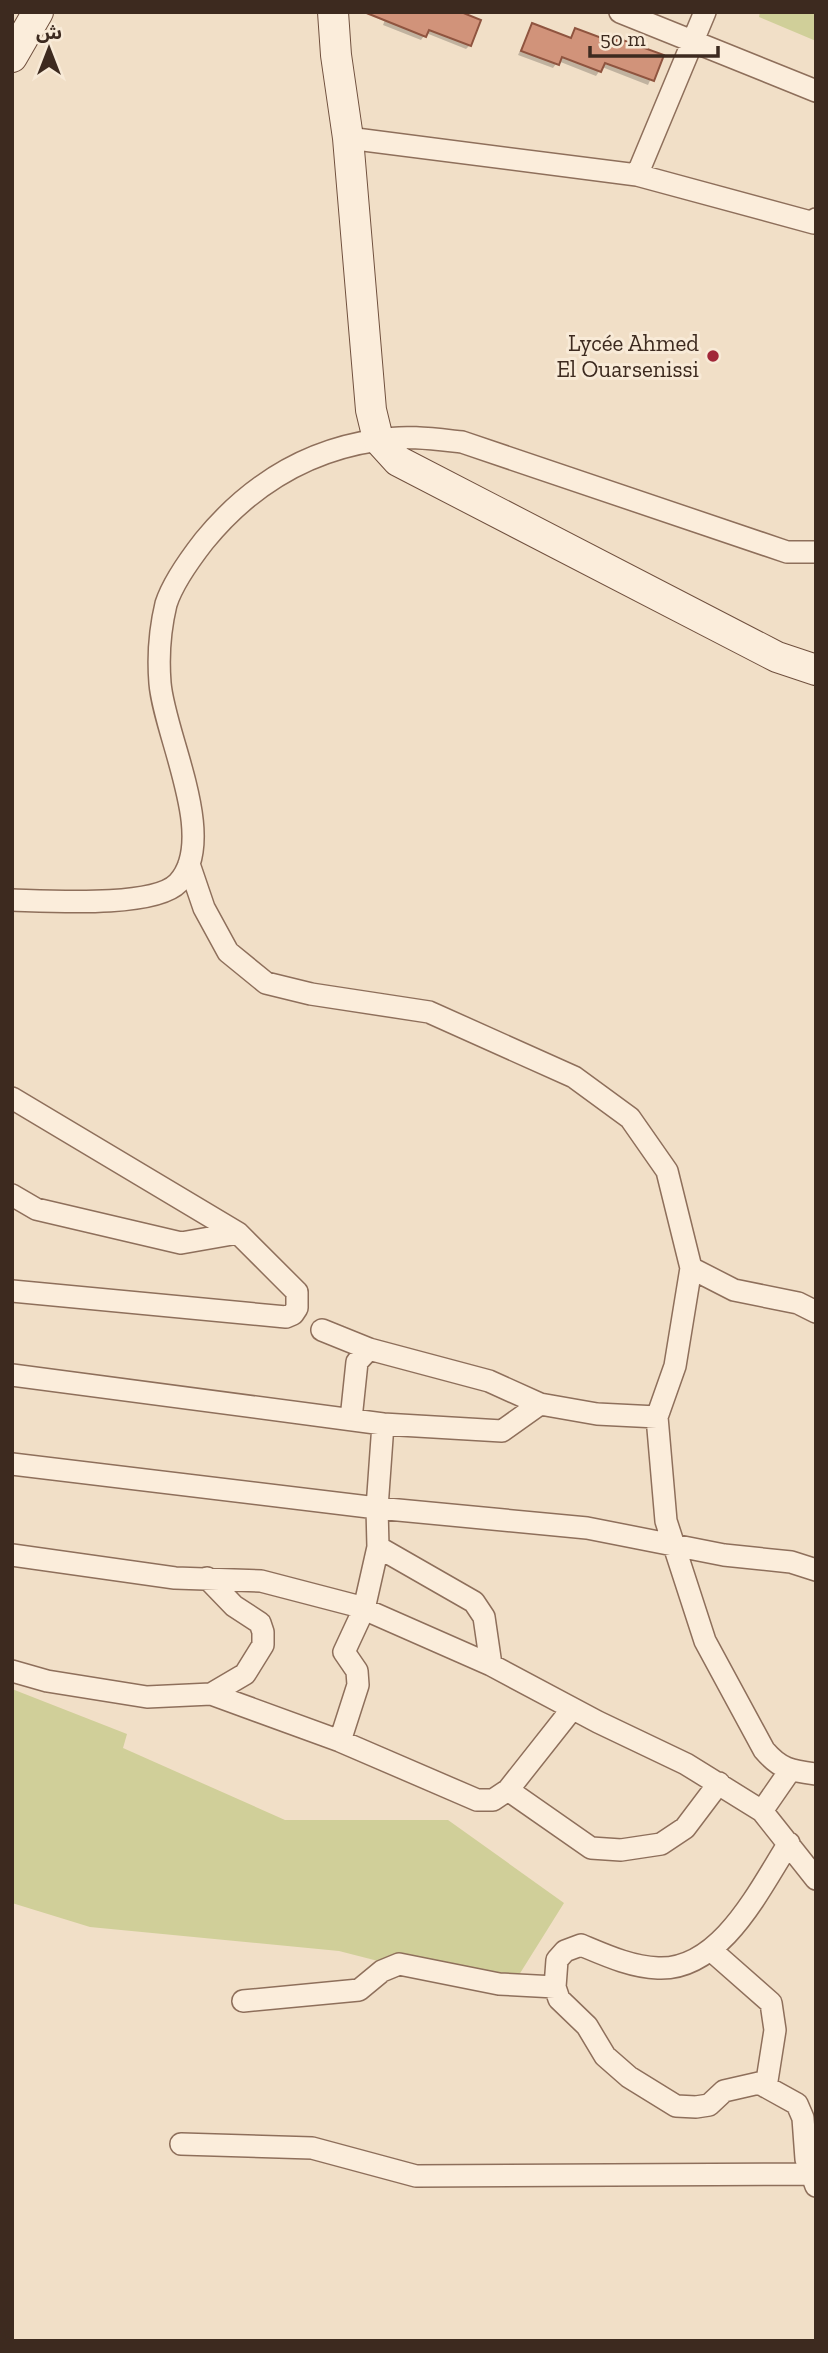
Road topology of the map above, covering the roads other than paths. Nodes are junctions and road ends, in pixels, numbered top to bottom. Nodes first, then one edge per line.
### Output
1 (38, 12) edge
2 (333, 12) edge
3 (620, 12) edge
4 (705, 12) edge
5 (692, 43) junction
6 (12, 57) edge
7 (816, 91) edge
8 (348, 138) junction
9 (637, 175) junction
10 (816, 219) edge
11 (378, 439) junction
12 (816, 552) edge
13 (816, 670) edge
14 (189, 864) junction
15 (12, 900) edge
16 (12, 1098) edge
17 (12, 1195) edge
18 (238, 1233) junction
19 (691, 1268) junction
20 (12, 1290) edge
21 (816, 1312) edge
22 (322, 1330) dead end
23 (369, 1349) junction
24 (12, 1375) edge
25 (540, 1404) junction
26 (657, 1417) junction
27 (351, 1419) junction
28 (383, 1424) junction
29 (12, 1464) edge
30 (377, 1508) junction
31 (675, 1546) junction
32 (378, 1547) junction
33 (12, 1555) edge
34 (816, 1570) edge
35 (208, 1578) junction
36 (364, 1609) junction
37 (491, 1665) junction
38 (12, 1671) edge
39 (211, 1694) junction
40 (572, 1709) junction
41 (340, 1741) junction
42 (789, 1772) junction
43 (816, 1774) edge
44 (719, 1783) junction
45 (508, 1790) junction
46 (762, 1811) junction
47 (789, 1843) junction
48 (816, 1879) edge
49 (712, 1951) junction
50 (555, 1987) junction
51 (243, 2001) dead end
52 (766, 2087) junction
53 (181, 2144) dead end
54 (813, 2180) edge

1 - 6 main road
2 - 8 main road
3 - 5 street
4 - 5 street
5 - 7 street
5 - 9 street
8 - 9 street
8 - 11 main road
9 - 10 street
11 - 12 street
11 - 13 main road
11 - 14 street
14 - 15 street
14 - 19 street
16 - 18 street
17 - 18 street
18 - 20 street
19 - 21 street
19 - 26 street
22 - 23 street
23 - 25 street
23 - 27 street
24 - 27 street
25 - 26 street
25 - 28 street
26 - 31 street
27 - 28 street
28 - 30 street
29 - 30 street
30 - 31 street
30 - 32 street
31 - 34 street
31 - 42 street
32 - 36 street
32 - 37 street
33 - 35 street
35 - 36 street
35 - 39 street
36 - 37 street
36 - 41 street
37 - 40 street
38 - 39 street
39 - 41 street
40 - 44 street
40 - 45 street
41 - 45 street
42 - 43 street
42 - 46 street
44 - 45 street
44 - 46 street
46 - 47 street
47 - 48 street
47 - 49 street
49 - 50 street
49 - 52 street
50 - 51 street
50 - 52 street
52 - 54 street
53 - 54 street

